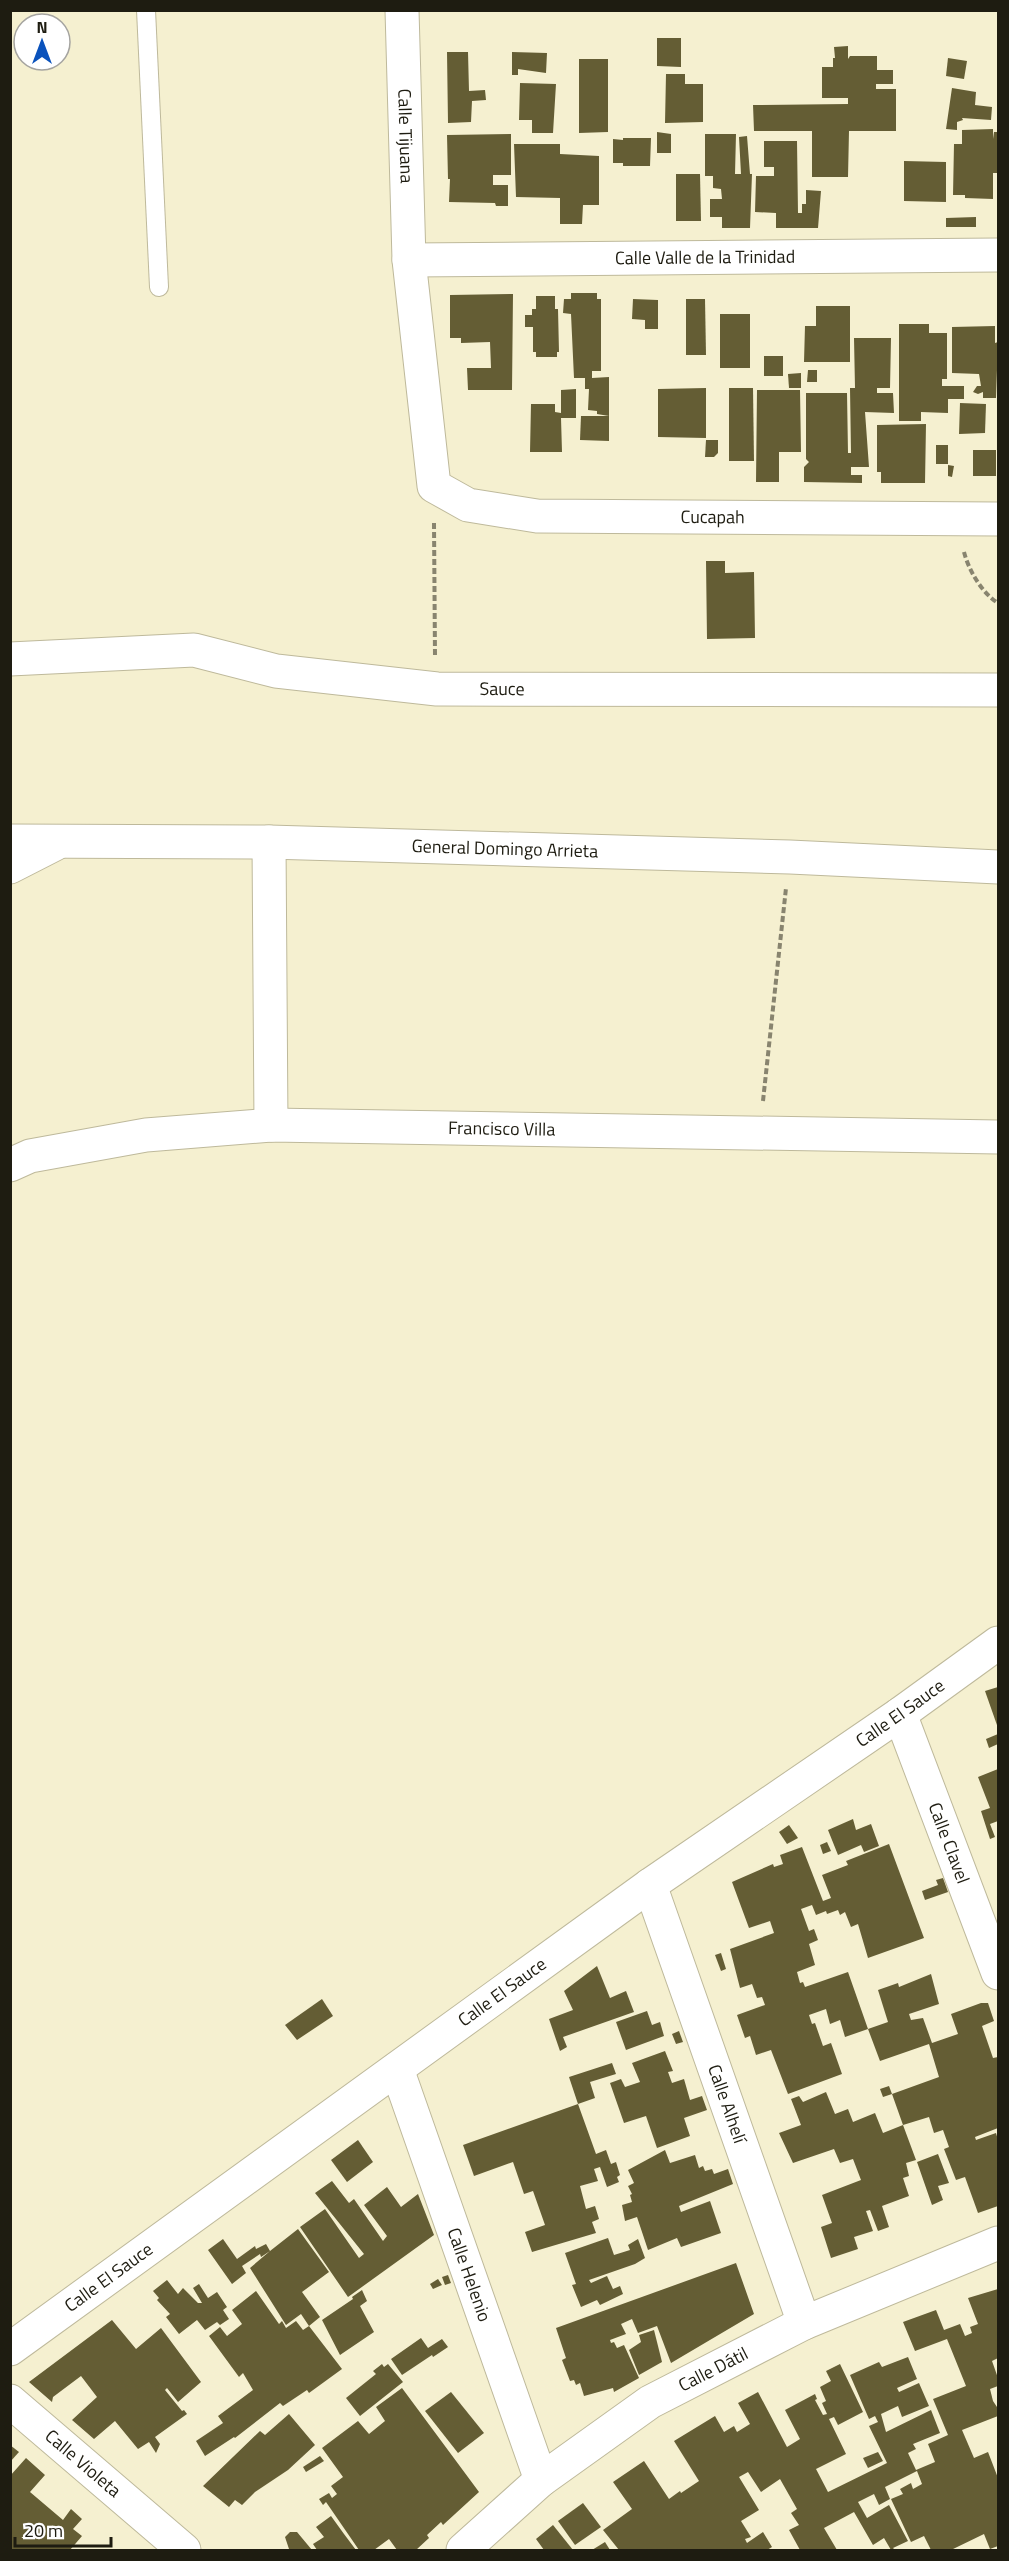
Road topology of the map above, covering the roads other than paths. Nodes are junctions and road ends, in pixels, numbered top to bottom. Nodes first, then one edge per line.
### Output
1 (146, 10) edge
2 (402, 10) edge
3 (999, 255) edge
4 (409, 260) junction
5 (159, 287) dead end
6 (434, 486) joint
7 (999, 519) edge
8 (10, 659) edge
9 (999, 690) edge
10 (10, 841) edge
11 (60, 842) junction
12 (269, 842) junction
13 (10, 867) edge
14 (999, 867) edge
15 (271, 1125) junction
16 (999, 1137) edge
17 (10, 1165) edge
18 (999, 1643) edge
19 (900, 1714) junction
20 (650, 1885) junction
21 (999, 1973) edge
22 (397, 2068) junction
23 (999, 2243) edge
24 (804, 2323) junction
25 (10, 2349) edge
26 (10, 2401) edge
27 (541, 2480) junction
28 (184, 2550) edge
29 (463, 2550) edge

1 - 5 lane
2 - 4 street, Calle Tijuana
3 - 4 street, Calle Valle de la Trinidad
4 - 6 street, Calle Tijuana
6 - 7 street, Cucapah
8 - 9 street, Sauce
10 - 11 street, General Domingo Arrieta
11 - 12 street, General Domingo Arrieta
11 - 13 street
12 - 14 street, General Domingo Arrieta
12 - 15 street
15 - 16 street, Francisco Villa
15 - 17 street, Francisco Villa
18 - 19 street, Calle El Sauce
19 - 20 street, Calle El Sauce
19 - 21 street, Calle Clavel
20 - 22 street, Calle El Sauce
20 - 24 street, Calle Alhelí
22 - 25 street, Calle El Sauce
22 - 27 street, Calle Helenio
23 - 24 street, Calle Dátil
24 - 27 street, Calle Dátil
26 - 28 street, Calle Violeta
27 - 29 street, Calle Dátil

